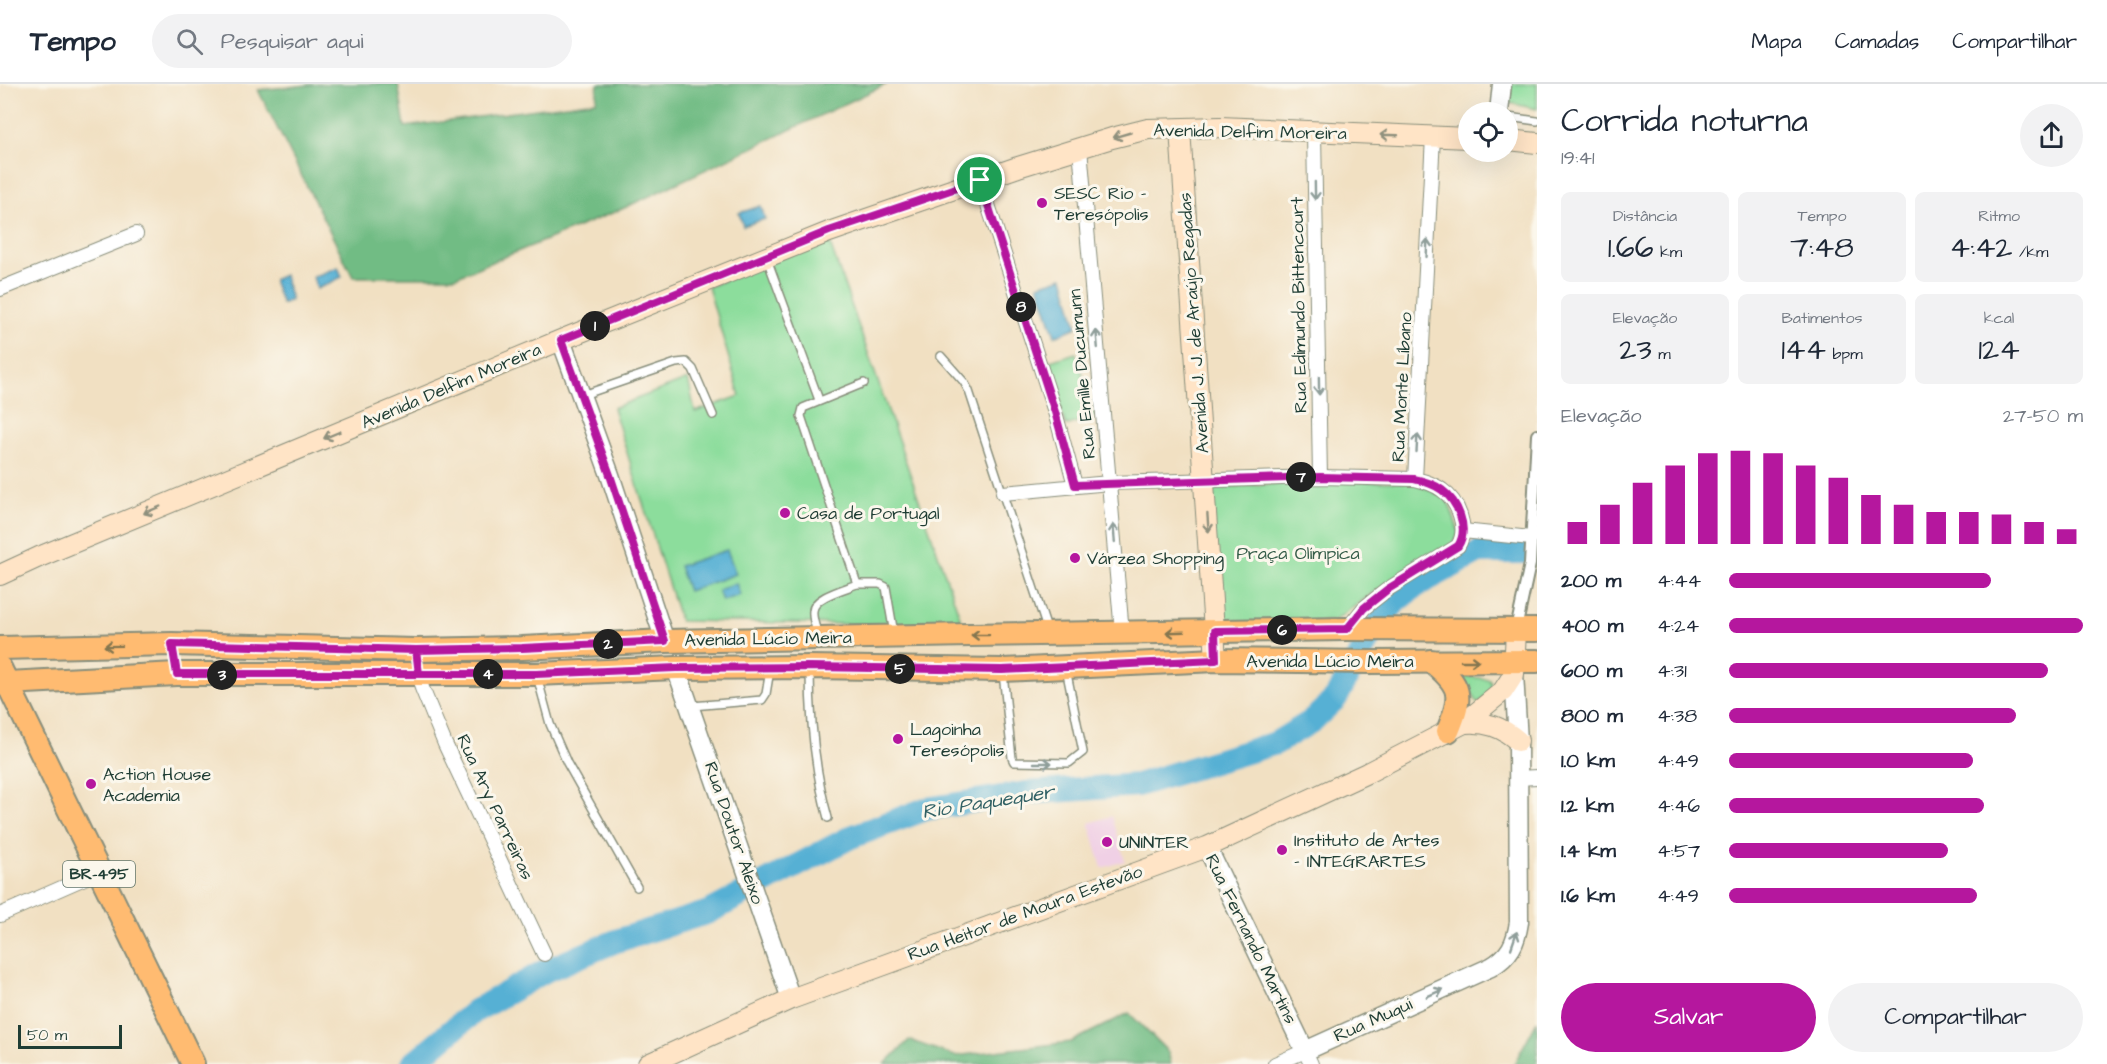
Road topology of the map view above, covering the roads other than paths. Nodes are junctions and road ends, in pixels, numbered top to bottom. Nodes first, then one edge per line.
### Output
1 (1502, 84) edge
2 (1500, 102) edge
3 (1518, 118) edge
4 (1537, 121) edge
5 (1180, 129) junction
6 (1314, 133) junction
7 (1433, 136) junction
8 (1458, 137) edge
9 (1518, 141) edge
10 (1537, 143) edge
11 (1080, 148) junction
12 (980, 180) junction
13 (136, 234) dead end
14 (766, 257) junction
15 (0, 289) edge
16 (561, 340) junction
17 (941, 356) dead end
18 (864, 383) dead end
19 (581, 396) junction
20 (819, 400) junction
21 (713, 415) dead end
22 (1537, 435) edge
23 (1320, 477) junction
24 (1414, 479) junction
25 (1205, 480) junction
26 (1109, 483) junction
27 (1075, 485) junction
28 (1003, 493) junction
29 (1463, 531) junction
30 (1531, 540) junction
31 (0, 575) edge
32 (857, 584) junction
33 (1526, 629) edge
34 (1354, 630) junction
35 (1215, 631) junction
36 (1122, 633) junction
37 (1049, 635) junction
38 (895, 636) junction
39 (819, 638) junction
40 (665, 641) junction
41 (172, 644) junction
42 (0, 648) edge
43 (416, 650) junction
44 (1216, 660) junction
45 (1431, 661) junction
46 (1522, 665) edge
47 (771, 667) junction
48 (810, 667) junction
49 (676, 668) junction
50 (1066, 668) junction
51 (1002, 670) junction
52 (177, 674) junction
53 (419, 674) junction
54 (536, 674) junction
55 (4, 675) edge
56 (690, 706) junction
57 (1456, 727) junction
58 (1518, 741) junction
59 (1537, 777) edge
60 (1518, 778) junction
61 (828, 818) dead end
62 (1207, 847) junction
63 (98, 872) junction
64 (637, 887) dead end
65 (0, 915) edge
66 (544, 954) dead end
67 (791, 999) junction
68 (1308, 1057) edge
69 (193, 1064) edge
70 (648, 1064) edge
71 (1275, 1064) edge

1 - 2 street
3 - 4 lane
5 - 6 main road, Avenida Delfim Moreira
5 -> 11 main road, Avenida Delfim Moreira
5 - 25 main road, Avenida J. J. de Araújo Regadas
7 -> 6 main road, Avenida Delfim Moreira
6 -> 23 street, Rua Edimundo Bittencourt
7 - 8 main road, Avenida Delfim Moreira
24 -> 7 street, Rua Monte Líbano
9 - 10 main road
11 - 12 main road, Avenida Delfim Moreira
26 -> 11 street, Rua Emille Ducumunn
12 - 14 main road, Avenida Delfim Moreira
12 - 27 street
13 - 15 street
14 - 16 main road, Avenida Delfim Moreira
14 - 20 lane
16 - 19 street
16 -> 31 main road, Avenida Delfim Moreira
17 - 28 lane
18 - 20 lane
19 - 21 lane
19 - 40 street
20 - 32 lane
22 - 30 street
23 - 24 street
23 - 25 street
24 - 29 street, Rua Monte Líbano
25 - 26 street
25 -> 35 main road, Avenida J. J. de Araújo Regadas
26 - 27 street
36 -> 26 street, Rua Emille Ducumunn
27 - 28 street
28 - 37 lane
29 - 30 street
29 - 34 street
30 - 33 street
32 - 38 lane
32 - 39 lane
33 - 34 main road, Avenida Lúcio Meira
33 - 46 main road
34 - 35 main road, Avenida Lúcio Meira
35 -> 36 main road, Avenida Lúcio Meira
35 - 44 main road, Avenida J. J. de Araújo Regadas
36 - 37 main road, Avenida Lúcio Meira
37 -> 38 main road, Avenida Lúcio Meira
38 - 39 main road, Avenida Lúcio Meira
39 - 40 main road, Avenida Lúcio Meira
40 - 43 main road, Avenida Lúcio Meira
41 -> 42 main road, Avenida Lúcio Meira
41 - 43 main road, Avenida Lúcio Meira
41 - 52 main road
43 - 53 street, Rua Ary Parreiras
44 - 45 main road, Avenida Lúcio Meira
44 - 50 main road, Avenida Lúcio Meira
45 -> 46 main road, Avenida Lúcio Meira
45 - 57 main road
46 - 57 main road, Rua Heitor de Moura Estevão
46 - 58 street, Rua Muqui
47 - 48 main road, Avenida Lúcio Meira
47 - 49 main road, Avenida Lúcio Meira
47 - 56 lane
48 - 51 main road, Avenida Lúcio Meira
48 - 61 lane
49 - 54 main road, Avenida Lúcio Meira
49 - 56 street, Rua Doutor Aleixo
50 - 51 main road, Avenida Lúcio Meira
51 -> 50 lane
52 - 53 main road, Avenida Lúcio Meira
52 - 55 main road, Avenida Lúcio Meira
53 - 54 main road, Avenida Lúcio Meira
53 - 66 street, Rua Ary Parreiras
54 - 64 lane
55 - 63 main road, BR-495
56 - 67 street, Rua Doutor Aleixo
57 - 58 main road
57 - 62 main road, Rua Heitor de Moura Estevão
58 - 60 street, Rua Muqui
59 - 60 street
68 -> 60 street, Rua Muqui
62 - 67 main road, Rua Heitor de Moura Estevão
62 - 68 street, Rua Fernando Martins
63 - 65 street
63 - 69 main road, BR-495
67 - 70 main road, Rua Heitor de Moura Estevão
68 - 71 street, Rua Muqui

